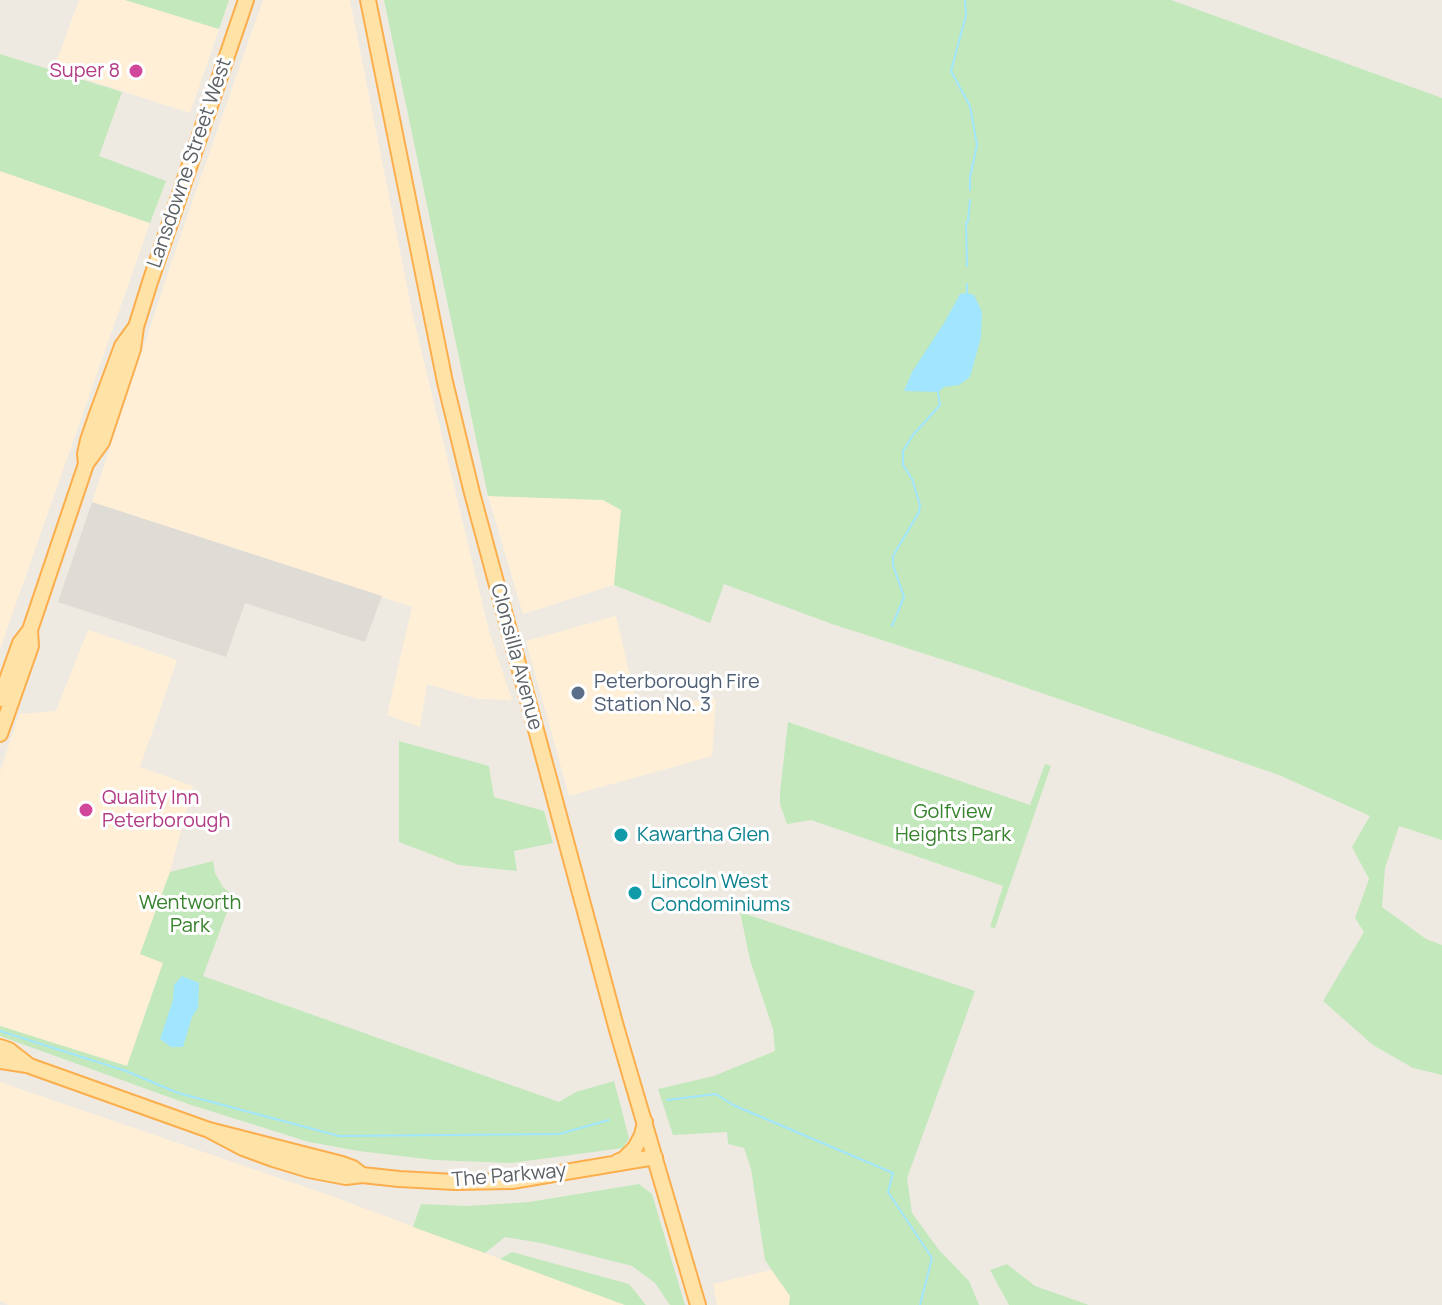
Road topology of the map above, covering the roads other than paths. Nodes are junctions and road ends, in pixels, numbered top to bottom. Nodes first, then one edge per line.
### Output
1 (246, 0) edge
2 (368, 0) edge
3 (30, 630) junction
4 (0, 699) edge
5 (0, 734) edge
6 (0, 1047) edge
7 (0, 1061) edge
8 (27, 1065) junction
9 (645, 1122) junction
10 (655, 1157) junction
11 (608, 1166) junction
12 (663, 1184) junction
13 (698, 1305) edge

1 - 3 main road, Lansdowne Street West
2 - 9 main road, Clonsilla Avenue
3 - 4 main road, Lansdowne Street West
3 - 5 main road, Lansdowne Street West
6 - 8 main road, The Parkway
7 - 8 main road, The Parkway
8 - 11 main road, The Parkway
9 - 10 main road, Clonsilla Avenue
9 - 11 main road
10 - 11 main road, The Parkway
10 - 12 main road, Clonsilla Avenue
11 - 12 main road
12 - 13 main road, Clonsilla Avenue

